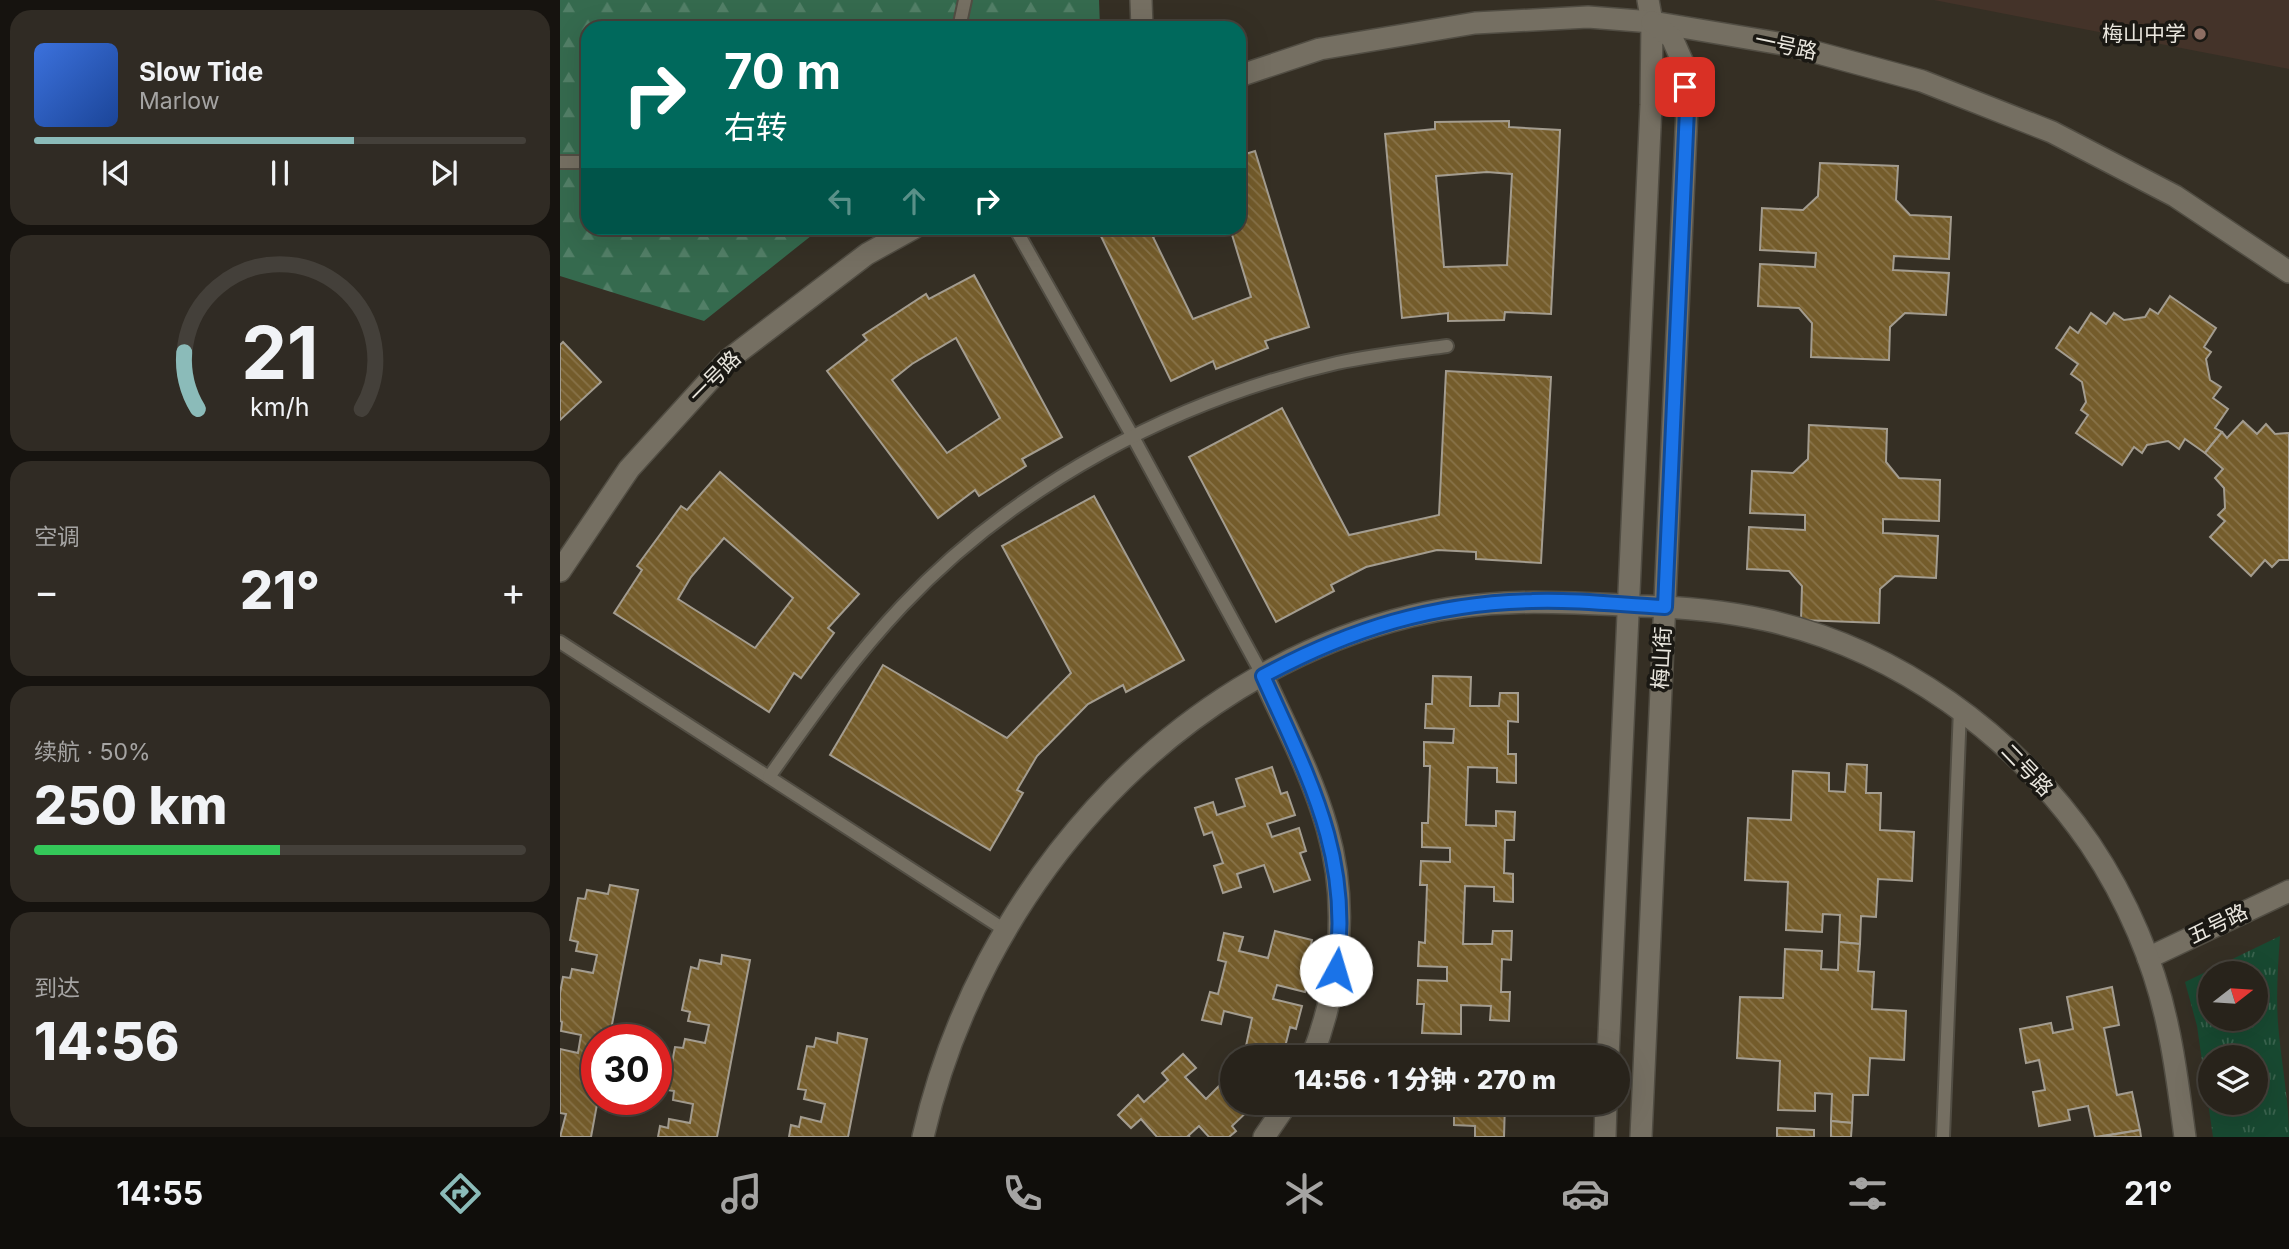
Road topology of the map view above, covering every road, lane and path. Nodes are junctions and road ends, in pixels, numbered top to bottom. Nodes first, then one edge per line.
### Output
1 (965, 0) edge
2 (1141, 0) edge
3 (1648, 0) edge
4 (960, 21) edge
5 (1142, 21) edge
6 (1652, 22) junction
7 (1246, 74) edge
8 (560, 162) edge
9 (581, 162) edge
10 (901, 235) edge
11 (1020, 235) edge
12 (2289, 272) edge
13 (1447, 346) dead end
14 (1133, 437) junction
15 (560, 571) edge
16 (1629, 605) junction
17 (1665, 607) junction
18 (560, 642) edge
19 (1263, 676) junction
20 (1960, 709) junction
21 (769, 777) junction
22 (2289, 891) edge
23 (1005, 930) junction
24 (2148, 958) junction
25 (1316, 1045) edge
26 (1609, 1045) edge
27 (1280, 1115) edge
28 (1606, 1115) edge
29 (923, 1137) edge
30 (1264, 1137) edge
31 (1605, 1137) edge
32 (1640, 1137) edge
33 (1943, 1137) edge
34 (2185, 1137) edge

1 - 4 lane
2 - 5 street
3 - 6 street, 梅山街
6 - 7 street, 一号路
6 - 12 street, 一号路
6 - 16 street, 梅山街
6 - 17 street, 梅山街
8 - 9 lane
10 - 15 street, 一号路
11 - 14 lane
13 - 14 lane
14 - 19 lane
14 - 21 lane
16 - 17 street, 二号路
16 - 19 street, 二号路
16 - 26 street, 梅山街
17 - 20 street, 二号路
17 - 32 street, 梅山街
18 - 21 lane
19 - 23 street, 二号路
19 - 25 street
20 - 24 street, 二号路
20 - 33 lane
21 - 23 lane
22 - 24 street, 五号路
23 - 29 street, 二号路
24 - 34 street, 二号路
27 - 30 street
28 - 31 street

